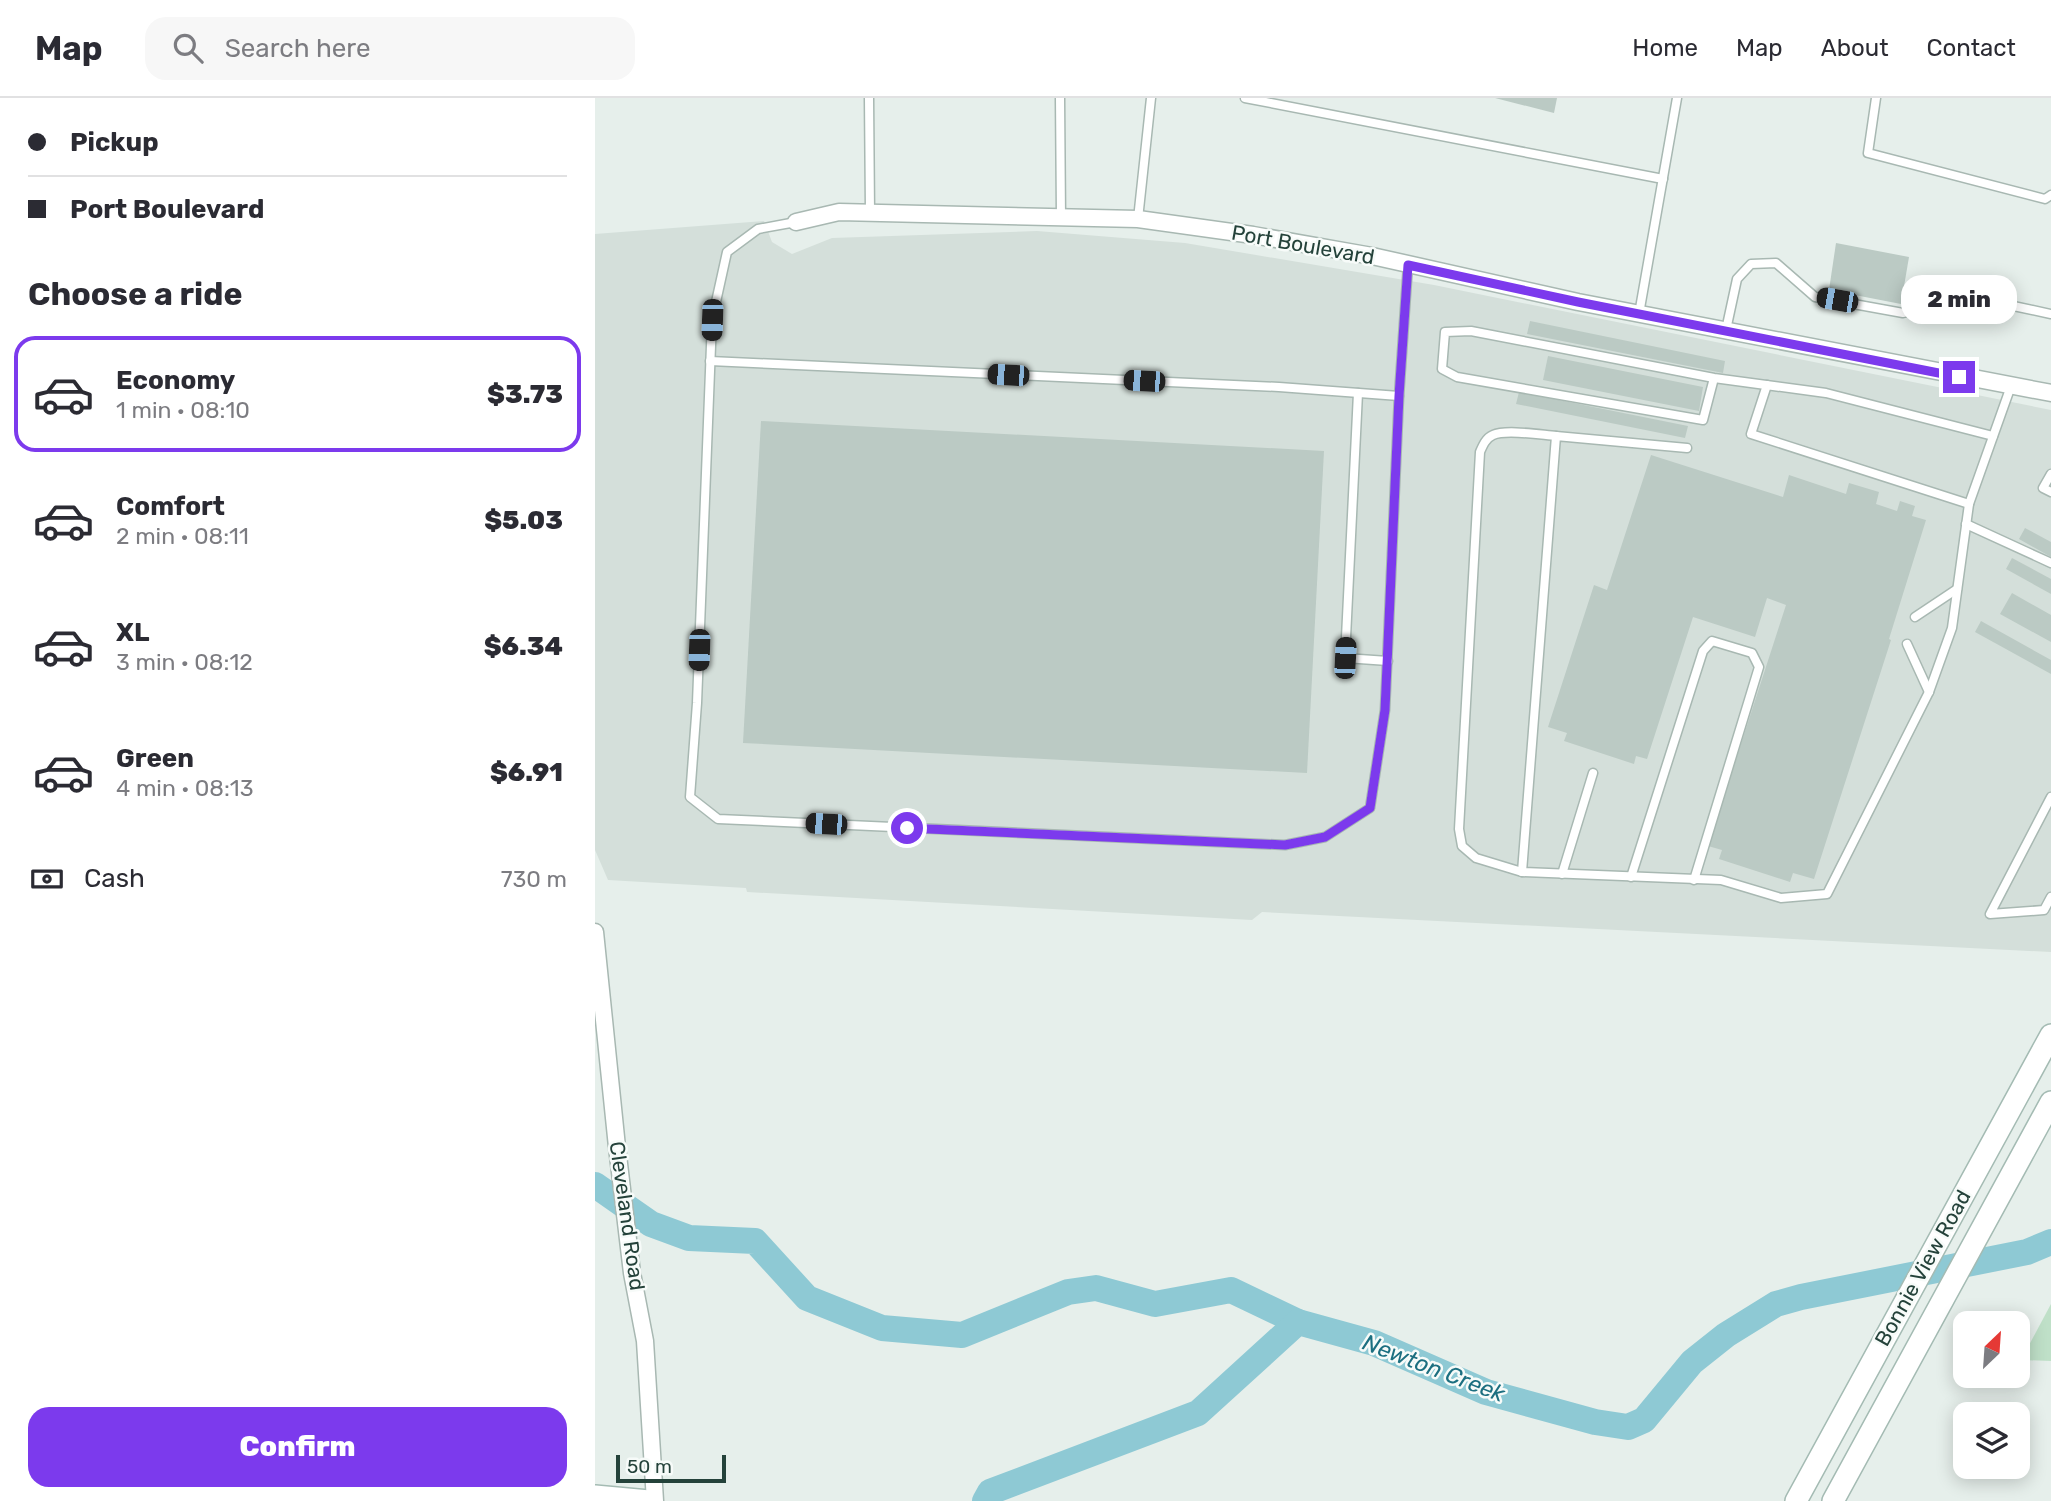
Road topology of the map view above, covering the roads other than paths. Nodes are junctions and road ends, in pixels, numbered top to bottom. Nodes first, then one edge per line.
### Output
1 (869, 98) edge
2 (1060, 98) edge
3 (1151, 98) edge
4 (1245, 98) edge
5 (1678, 98) edge
6 (1876, 98) edge
7 (1663, 180) junction
8 (2051, 195) edge
9 (870, 212) junction
10 (1061, 217) junction
11 (1138, 219) junction
12 (796, 222) joint
13 (1408, 265) junction
14 (1639, 314) junction
15 (2051, 314) edge
16 (1726, 330) junction
17 (710, 361) junction
18 (1714, 378) junction
19 (1767, 385) junction
20 (2011, 386) junction
21 (1358, 393) junction
22 (2051, 393) edge
23 (1399, 396) junction
24 (1556, 436) junction
25 (1993, 436) junction
26 (1687, 449) dead end
27 (2051, 474) edge
28 (2051, 492) edge
29 (1969, 504) junction
30 (1966, 524) junction
31 (2051, 563) edge
32 (1957, 589) junction
33 (1915, 617) dead end
34 (1907, 643) dead end
35 (1388, 661) junction
36 (1929, 692) junction
37 (1593, 773) dead end
38 (2051, 797) edge
39 (1522, 872) junction
40 (1562, 874) junction
41 (1631, 877) junction
42 (1694, 880) junction
43 (2051, 897) edge
44 (595, 932) edge
45 (2051, 1035) edge
46 (2051, 1102) edge
47 (595, 1496) edge
48 (649, 1501) edge
49 (655, 1501) edge
50 (1796, 1501) edge
51 (1833, 1501) edge

1 - 9 lane
2 - 10 lane
3 - 11 lane
4 - 7 lane
5 - 7 lane
6 - 8 lane
7 - 14 lane
9 - 10 street, Port Boulevard
9 - 12 street, Port Boulevard
10 - 11 street, Port Boulevard
11 - 13 street, Port Boulevard
12 - 17 lane
13 - 14 street, Port Boulevard
13 - 23 lane
14 - 16 street, Port Boulevard
15 - 16 lane
16 - 20 street, Port Boulevard
17 - 21 lane
17 - 35 lane
18 - 18 lane
18 - 19 lane
19 - 25 lane
19 - 29 lane
20 - 22 street, Port Boulevard
20 - 25 lane
21 - 23 lane
21 - 35 lane
23 - 35 lane
24 - 26 lane
24 - 39 lane
24 - 39 lane
25 - 29 lane
27 - 28 lane
29 - 30 lane
30 - 31 lane
30 - 32 lane
32 - 33 lane
32 - 36 lane
34 - 36 lane
36 - 42 lane
37 - 40 lane
38 - 43 lane
39 - 40 lane
40 - 41 lane
41 - 42 lane
41 - 42 lane
44 - 49 street, Cleveland Road
45 - 50 main road, Bonnie View Road
46 - 51 main road, Bonnie View Road
47 - 48 main road

